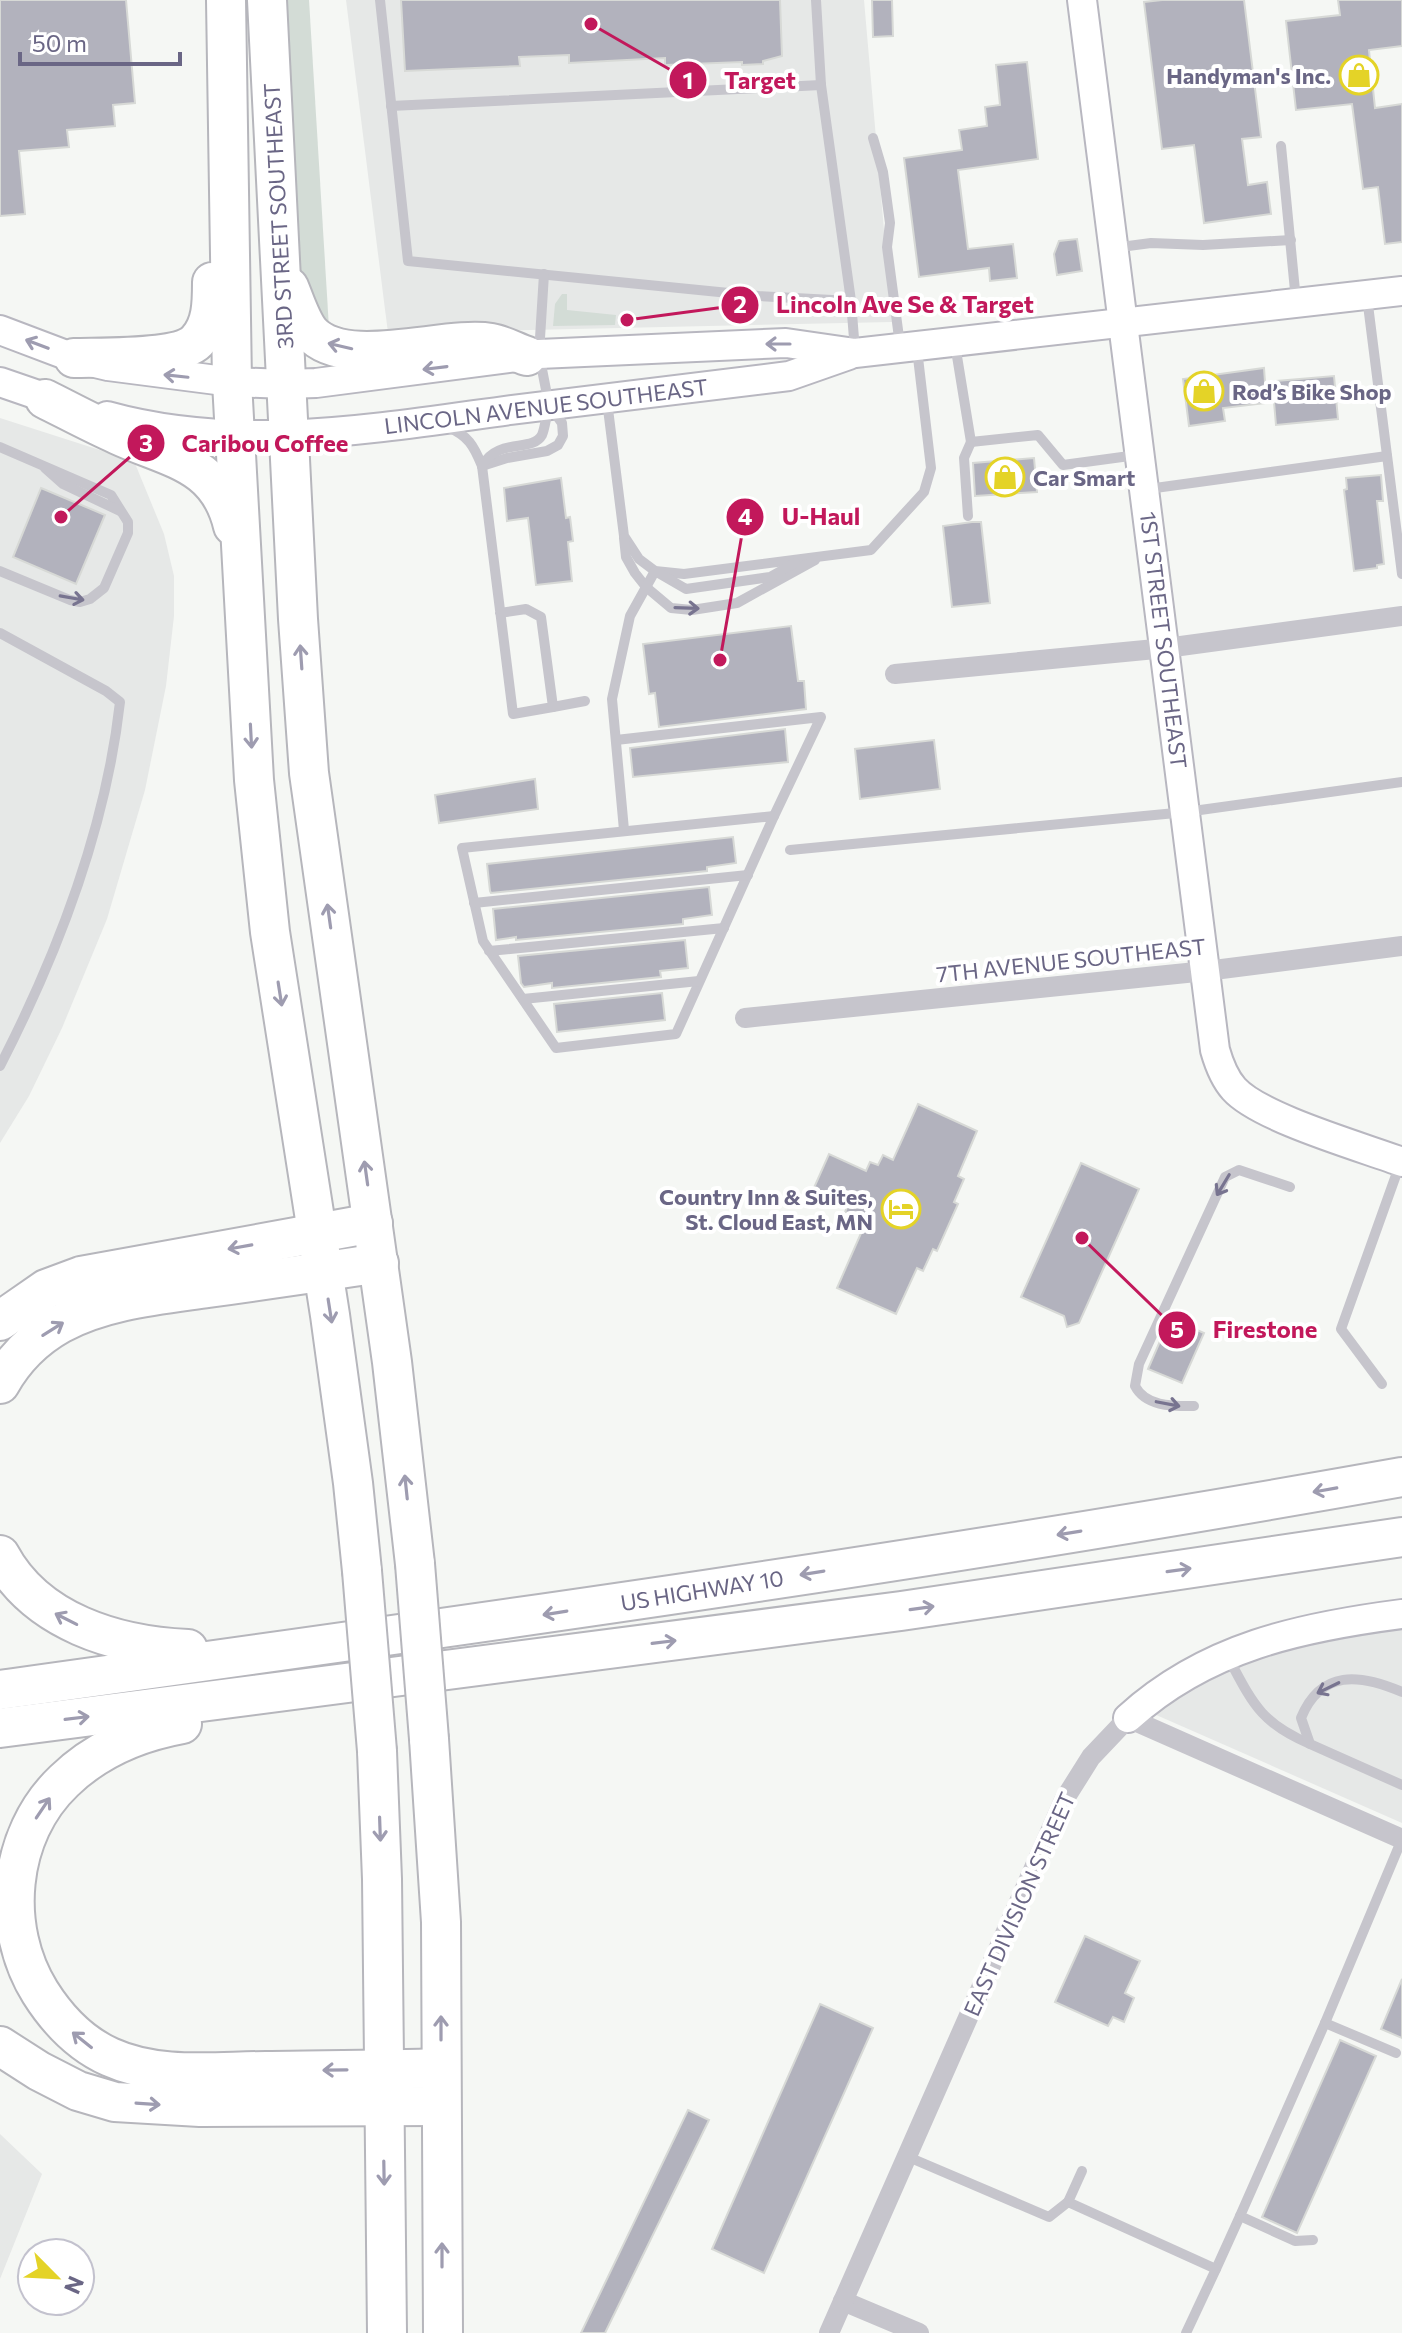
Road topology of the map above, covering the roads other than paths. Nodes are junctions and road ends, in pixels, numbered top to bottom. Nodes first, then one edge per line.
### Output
1 (226, 0) edge
2 (267, 0) edge
3 (380, 0) edge
4 (816, 0) edge
5 (1082, 0) edge
6 (821, 85) junction
7 (228, 97) junction
8 (391, 106) junction
9 (873, 138) dead end
10 (1281, 146) dead end
11 (1291, 240) junction
12 (1112, 248) junction
13 (282, 271) junction
14 (544, 274) junction
15 (1402, 291) edge
16 (1367, 295) junction
17 (851, 301) junction
18 (1296, 303) junction
19 (1121, 323) junction
20 (0, 330) edge
21 (954, 343) junction
22 (909, 348) junction
23 (855, 353) junction
24 (533, 355) junction
25 (74, 358) junction
26 (0, 382) edge
27 (232, 382) junction
28 (286, 384) junction
29 (45, 399) junction
30 (607, 399) junction
31 (549, 405) junction
32 (430, 421) junction
33 (288, 434) junction
34 (235, 435) junction
35 (971, 442) junction
36 (5, 450) edge
37 (1140, 454) junction
38 (1387, 456) junction
39 (482, 466) junction
40 (1144, 490) junction
41 (968, 516) dead end
42 (624, 536) junction
43 (822, 556) junction
44 (242, 564) junction
45 (0, 571) edge
46 (655, 571) junction
47 (1402, 574) edge
48 (646, 587) junction
49 (500, 613) junction
50 (1402, 616) edge
51 (0, 633) edge
52 (1166, 648) junction
53 (895, 674) dead end
54 (585, 701) dead end
55 (553, 707) junction
56 (616, 740) junction
57 (1402, 782) edge
58 (1186, 812) junction
59 (774, 816) junction
60 (624, 830) junction
61 (790, 850) dead end
62 (748, 875) junction
63 (474, 903) junction
64 (724, 928) junction
65 (1402, 946) edge
66 (489, 951) junction
67 (1206, 971) junction
68 (699, 981) junction
69 (523, 999) junction
70 (745, 1018) dead end
71 (0, 1066) edge
72 (1401, 1162) edge
73 (1290, 1187) dead end
74 (373, 1223) junction
75 (317, 1234) junction
76 (379, 1263) junction
77 (323, 1271) junction
78 (0, 1321) edge
79 (0, 1384) edge
80 (1382, 1384) dead end
81 (1194, 1406) dead end
82 (1402, 1477) edge
83 (1402, 1537) edge
84 (0, 1555) edge
85 (1402, 1614) edge
86 (335, 1644) junction
87 (1227, 1655) junction
88 (388, 1678) junction
89 (0, 1690) edge
90 (1402, 1692) edge
91 (1128, 1718) junction
92 (0, 1728) edge
93 (1310, 1744) junction
94 (1402, 1785) edge
95 (1402, 1839) edge
96 (1325, 2023) junction
97 (0, 2046) edge
98 (1396, 2053) dead end
99 (441, 2068) junction
100 (383, 2070) junction
101 (441, 2106) junction
102 (383, 2108) junction
103 (906, 2156) junction
104 (1082, 2171) dead end
105 (1068, 2202) junction
106 (1240, 2216) junction
107 (1313, 2240) dead end
108 (1216, 2269) junction
109 (843, 2301) junction
110 (387, 2333) edge
111 (443, 2333) edge
112 (829, 2333) edge
113 (919, 2333) edge
114 (1186, 2333) edge

1 - 7 highway, 3RD STREET SOUTHEAST
2 - 13 highway, 3RD STREET SOUTHEAST
3 - 8 lane
4 - 6 lane
5 - 12 street, 1ST STREET SOUTHEAST
6 - 8 lane
6 - 17 lane
7 - 25 highway
7 - 27 highway, 3RD STREET SOUTHEAST
8 - 14 lane
9 - 22 lane
10 - 11 lane
11 - 12 lane
11 - 18 lane
12 - 19 street, 1ST STREET SOUTHEAST
24 -> 13 highway
13 - 28 highway, 3RD STREET SOUTHEAST
14 - 17 lane
14 - 24 lane
15 - 16 street, LINCOLN AVENUE SOUTHEAST
16 - 18 street, LINCOLN AVENUE SOUTHEAST
16 - 38 lane
17 - 23 lane
18 - 19 street, LINCOLN AVENUE SOUTHEAST
19 - 21 street, LINCOLN AVENUE SOUTHEAST
19 - 37 street, 1ST STREET SOUTHEAST
25 -> 20 street, LINCOLN AVENUE SOUTHEAST
21 - 22 street, LINCOLN AVENUE SOUTHEAST
21 - 35 lane
22 - 23 street, LINCOLN AVENUE SOUTHEAST
22 - 43 lane
23 -> 24 street, LINCOLN AVENUE SOUTHEAST
23 - 30 street, LINCOLN AVENUE SOUTHEAST
24 -> 28 street, LINCOLN AVENUE SOUTHEAST
24 - 31 lane
27 -> 25 street, LINCOLN AVENUE SOUTHEAST
26 - 29 street, LINCOLN AVENUE SOUTHEAST
27 - 28 street, LINCOLN AVENUE SOUTHEAST
27 - 34 highway, 3RD STREET SOUTHEAST
28 - 33 highway, 3RD STREET SOUTHEAST
29 - 34 street, LINCOLN AVENUE SOUTHEAST
29 - 44 highway
30 - 31 street, LINCOLN AVENUE SOUTHEAST
30 - 42 lane
31 - 32 street, LINCOLN AVENUE SOUTHEAST
31 - 39 lane
31 - 39 lane
32 - 33 street, LINCOLN AVENUE SOUTHEAST
32 - 39 lane
33 - 34 street, LINCOLN AVENUE SOUTHEAST
74 -> 33 highway, 3RD STREET SOUTHEAST
34 - 44 highway, 3RD STREET SOUTHEAST
35 - 37 lane
35 - 41 lane
45 -> 36 lane
37 - 40 street, 1ST STREET SOUTHEAST
38 - 40 lane
38 - 47 lane
39 - 49 lane
40 - 52 street, 1ST STREET SOUTHEAST
42 - 46 lane
42 - 48 lane
43 - 46 lane
48 -> 43 lane
44 -> 75 highway
46 - 48 lane
48 - 56 lane
49 - 55 lane
49 - 55 lane
50 - 52 street
51 - 71 lane
52 - 53 street
52 - 58 street, 1ST STREET SOUTHEAST
54 - 55 lane
56 - 59 lane
56 - 60 lane
57 - 58 lane
58 - 61 lane
58 - 67 street, 1ST STREET SOUTHEAST
59 - 60 lane
59 - 62 lane
60 - 63 lane
62 - 63 lane
62 - 64 lane
63 - 66 lane
64 - 66 lane
64 - 68 lane
65 - 67 street, 7TH AVENUE SOUTHEAST
66 - 69 lane
67 - 70 street, 7TH AVENUE SOUTHEAST
67 - 72 street, 1ST STREET SOUTHEAST
68 - 69 lane
68 - 69 lane
72 - 80 lane
73 -> 81 lane
74 - 75 highway
74 - 76 highway, 3RD STREET SOUTHEAST
75 - 77 highway
75 -> 78 highway
76 - 77 highway
99 -> 76 highway, 3RD STREET SOUTHEAST, bridge
79 -> 77 highway
77 -> 100 highway, bridge
82 -> 86 highway, US HIGHWAY 10
88 -> 83 highway, US HIGHWAY 10
86 -> 84 highway
85 - 87 street, EAST DIVISION STREET
86 - 89 highway, US HIGHWAY 10
87 - 91 street, EAST DIVISION STREET
87 - 93 lane
92 -> 88 highway, US HIGHWAY 10
100 -> 88 highway
90 -> 93 lane
91 - 95 street
91 - 103 street, EAST DIVISION STREET
93 - 94 lane
95 - 96 lane
96 - 98 lane
96 - 106 lane
97 -> 102 highway
99 - 100 highway
99 - 101 highway, 3RD STREET SOUTHEAST
100 - 102 highway
101 - 102 highway
111 -> 101 highway, 3RD STREET SOUTHEAST
102 -> 110 highway
103 - 105 lane
103 - 109 street, EAST DIVISION STREET
104 - 105 lane
105 - 108 lane
106 - 107 lane
106 - 108 lane
108 - 114 lane
109 - 112 street, EAST DIVISION STREET
109 - 113 street

